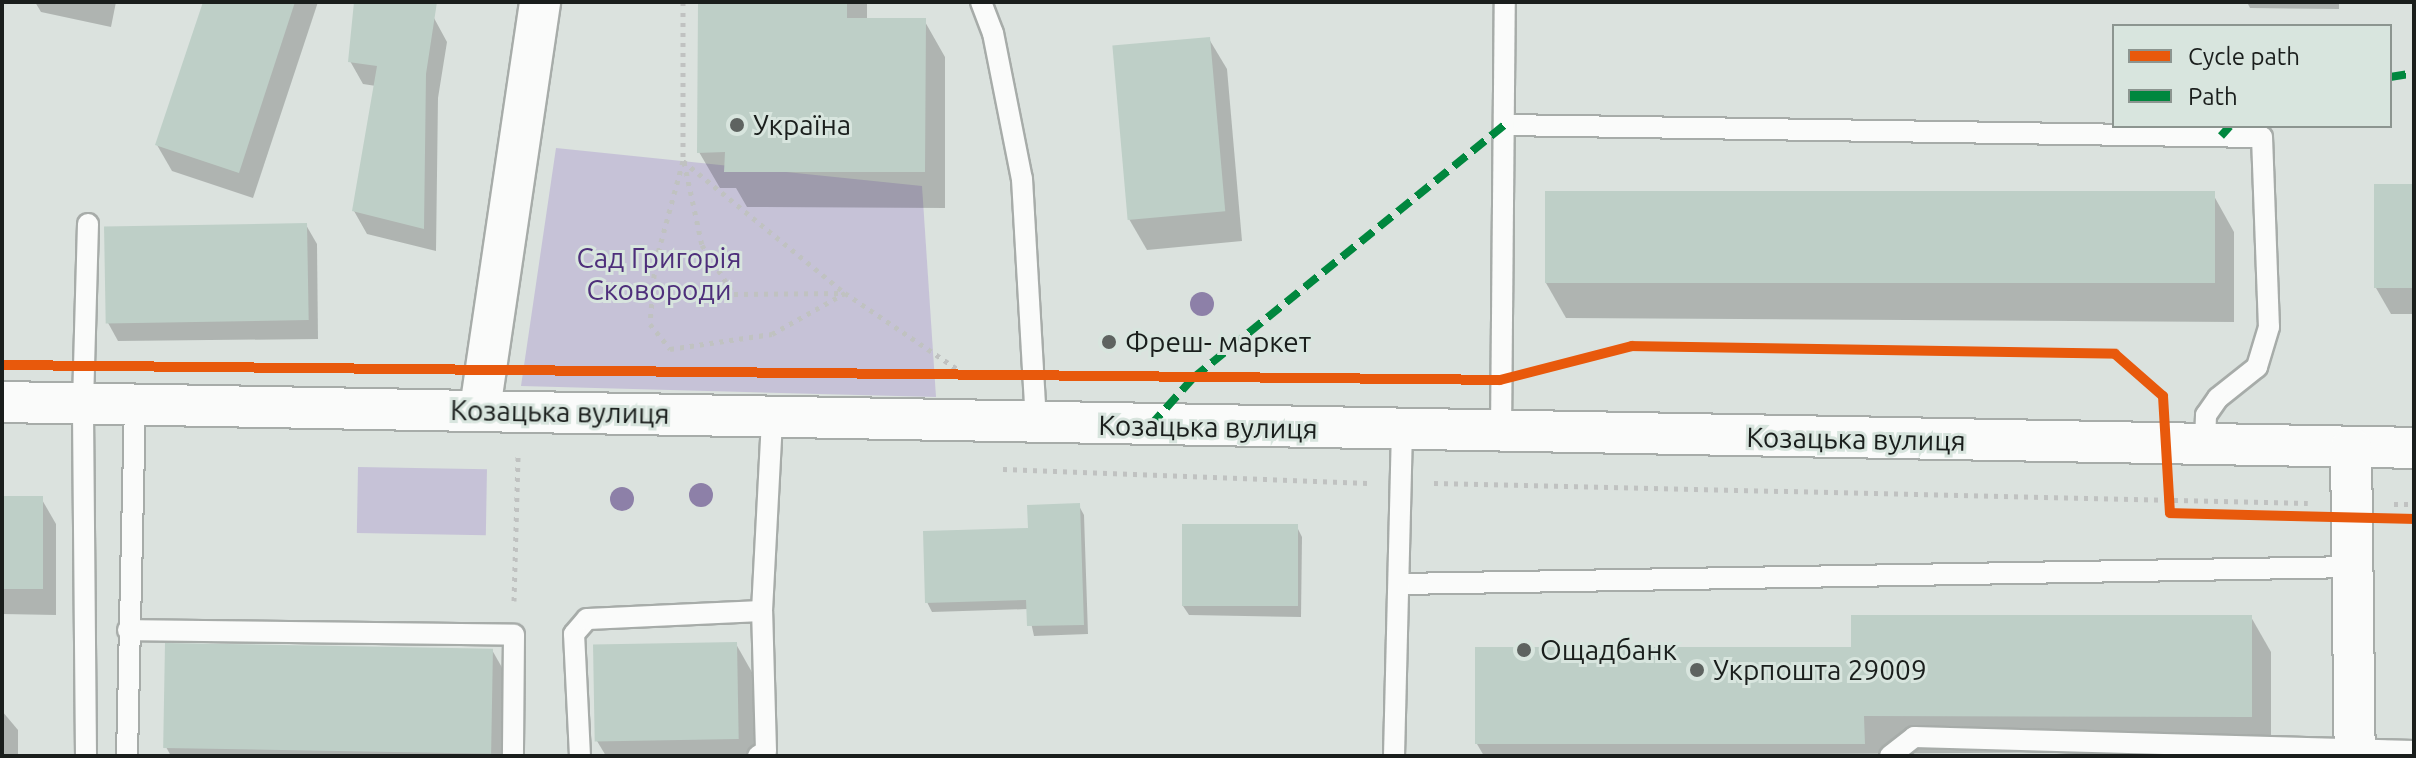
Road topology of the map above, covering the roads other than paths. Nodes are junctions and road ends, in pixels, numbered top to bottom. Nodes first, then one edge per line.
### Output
1 (540, 2) edge
2 (981, 2) edge
3 (1505, 2) edge
4 (1504, 125) junction
5 (88, 224) dead end
6 (2, 402) edge
7 (135, 402) junction
8 (83, 403) junction
9 (499, 410) junction
10 (772, 417) junction
11 (1036, 423) junction
12 (1402, 432) junction
13 (1501, 433) junction
14 (2205, 445) junction
15 (2351, 448) junction
16 (2414, 448) edge
17 (2353, 567) junction
18 (1400, 584) junction
19 (762, 611) junction
20 (128, 630) junction
21 (2414, 751) edge
22 (2355, 752) edge
23 (86, 756) edge
24 (127, 756) edge
25 (513, 756) edge
26 (580, 756) edge
27 (758, 756) edge
28 (1394, 756) edge
29 (1890, 756) edge

1 - 9 street
2 - 11 lane
3 - 4 lane
4 - 13 lane
4 - 14 lane
5 - 8 lane
6 - 8 street, Козацька вулиця
7 - 8 street, Козацька вулиця
7 - 9 street, Козацька вулиця
7 - 20 lane
8 - 23 lane
9 - 10 street, Козацька вулиця
10 - 11 street, Козацька вулиця
10 - 19 lane
11 - 12 street, Козацька вулиця
12 - 13 street, Козацька вулиця
12 - 18 lane
13 - 14 street, Козацька вулиця
14 - 15 street, Козацька вулиця
15 - 16 street, Козацька вулиця
15 - 17 street
17 - 18 lane
17 - 22 street
18 - 28 lane
19 - 26 lane
19 - 27 lane
20 - 24 lane
20 - 25 lane
21 - 22 lane
22 - 29 lane

